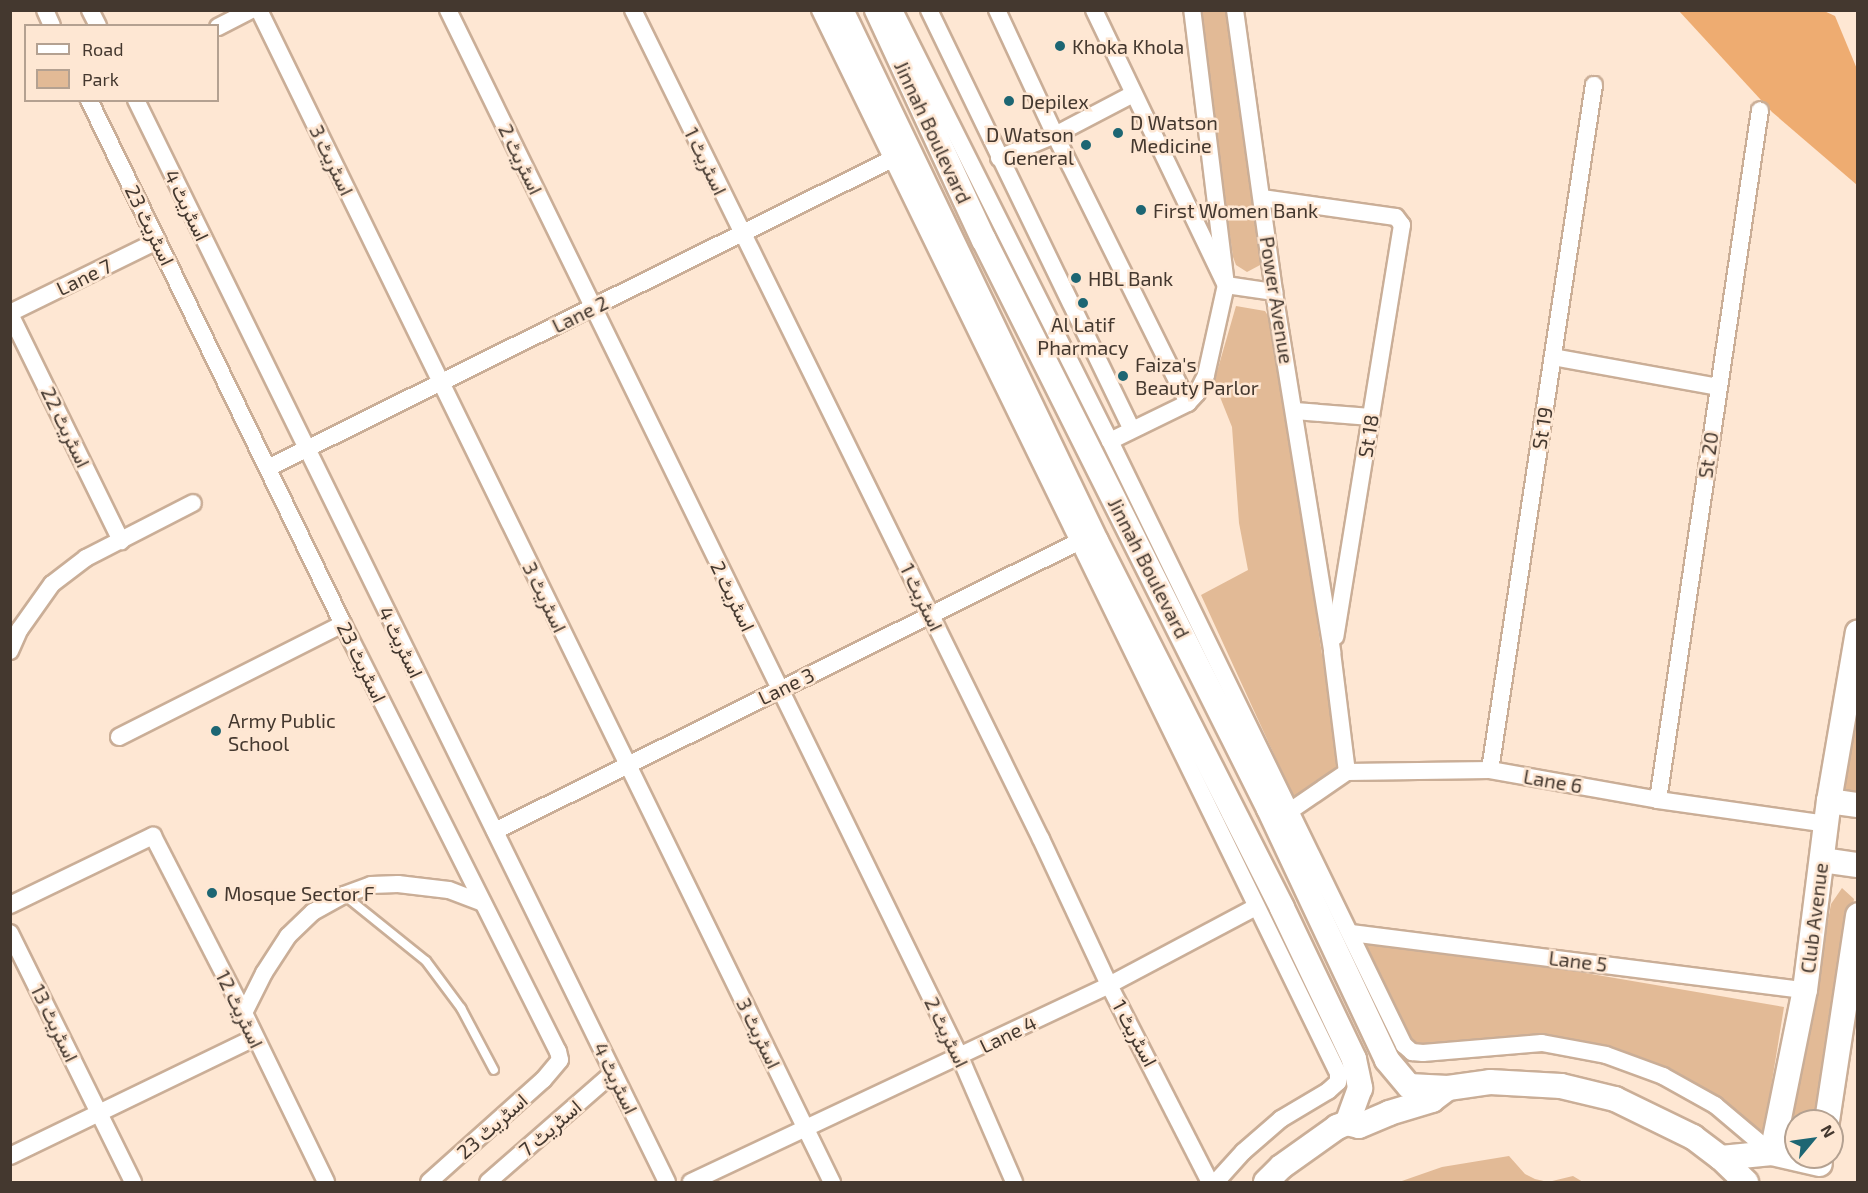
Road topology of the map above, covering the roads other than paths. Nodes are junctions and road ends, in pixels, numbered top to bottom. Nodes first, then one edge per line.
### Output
1 (45, 10) edge
2 (90, 10) edge
3 (251, 10) edge
4 (259, 10) edge
5 (448, 10) edge
6 (633, 10) edge
7 (820, 10) edge
8 (841, 10) edge
9 (877, 10) edge
10 (894, 10) edge
11 (929, 10) edge
12 (997, 10) edge
13 (1094, 10) edge
14 (1192, 10) edge
15 (1235, 10) edge
16 (51, 24) edge
17 (97, 24) edge
18 (219, 26) edge
19 (1594, 85) dead end
20 (1133, 94) junction
21 (90, 102) edge
22 (137, 102) edge
23 (1760, 110) dead end
24 (1055, 135) junction
25 (999, 158) junction
26 (892, 159) junction
27 (1262, 198) junction
28 (742, 234) junction
29 (157, 241) junction
30 (1226, 285) junction
31 (1274, 292) junction
32 (593, 307) junction
33 (10, 313) edge
34 (1553, 357) junction
35 (441, 383) junction
36 (1718, 387) junction
37 (1188, 403) junction
38 (1295, 411) junction
39 (1371, 417) junction
40 (1132, 430) junction
41 (1110, 441) junction
42 (307, 449) junction
43 (268, 468) junction
44 (193, 503) dead end
45 (121, 541) junction
46 (1078, 542) junction
47 (931, 615) junction
48 (343, 624) junction
49 (1857, 632) edge
50 (10, 651) edge
51 (1332, 652) junction
52 (779, 690) junction
53 (119, 736) dead end
54 (628, 765) junction
55 (1490, 770) junction
56 (1347, 772) junction
57 (1658, 800) junction
58 (1829, 801) junction
59 (1857, 805) edge
60 (1290, 811) junction
61 (1826, 824) junction
62 (495, 831) junction
63 (1822, 860) junction
64 (1857, 865) edge
65 (344, 895) junction
66 (483, 903) junction
67 (10, 905) edge
68 (1256, 908) junction
69 (1857, 915) edge
70 (10, 933) edge
71 (1351, 933) junction
72 (1109, 985) junction
73 (1805, 990) junction
74 (244, 1013) junction
75 (254, 1038) junction
76 (960, 1057) junction
77 (494, 1070) dead end
78 (613, 1073) junction
79 (1448, 1088) junction
80 (1829, 1109) edge
81 (99, 1113) junction
82 (1347, 1123) junction
83 (805, 1127) junction
84 (1772, 1153) junction
85 (10, 1156) edge
86 (1784, 1157) edge
87 (1721, 1158) junction
88 (134, 1182) edge
89 (326, 1182) edge
90 (429, 1182) edge
91 (488, 1182) edge
92 (667, 1182) edge
93 (691, 1182) edge
94 (832, 1182) edge
95 (1014, 1182) edge
96 (1210, 1182) edge
97 (1216, 1182) edge
98 (1266, 1182) edge
99 (1746, 1182) edge

1 - 16 street
2 - 17 street
3 - 18 street
4 - 35 street, اسٹریٹ 3
5 - 32 street, اسٹریٹ 2
6 - 28 street, اسٹریٹ 1
7 - 26 street
8 - 82 street, Jinnah Boulevard
9 - 79 street, Jinnah Boulevard
10 - 41 street
11 - 25 street
12 - 24 street
13 - 20 street
14 - 30 street
15 - 27 street, Power Avenue
19 - 34 street, St 19
20 - 24 street
20 - 30 street
21 - 29 street, اسٹریٹ 23
22 - 42 street, اسٹریٹ 4
23 - 36 street, St 20
24 - 25 street
24 - 37 street
25 - 40 street
26 - 28 street, Lane 2
26 - 46 street
27 - 31 street, Power Avenue
27 - 39 street, St 18
28 - 32 street, Lane 2
28 - 47 street, اسٹریٹ 1
29 - 33 street, Lane 7
29 - 43 street, اسٹریٹ 23
30 - 31 street
30 - 37 street
31 - 38 street, Power Avenue
32 - 35 street, Lane 2
32 - 52 street, اسٹریٹ 2
33 - 45 street, اسٹریٹ 22
34 - 36 street
34 - 55 street, St 19
35 - 42 street, Lane 2
35 - 54 street, اسٹریٹ 3
36 - 57 street, St 20
37 - 40 street
38 - 39 street
38 - 51 street, Power Avenue
39 - 51 street, St 18
40 - 41 street
41 - 60 street
42 - 43 street, Lane 2
42 - 62 street, اسٹریٹ 4
43 - 48 street, اسٹریٹ 23
44 - 45 street
45 - 50 street
46 - 47 street, Lane 3
46 - 68 street
47 - 52 street, Lane 3
47 - 72 street, اسٹریٹ 1
48 - 53 street
48 - 66 street, اسٹریٹ 23
49 - 58 street, Club Avenue
51 - 56 street
52 - 54 street, Lane 3
52 - 76 street, اسٹریٹ 2
54 - 62 street, Lane 3
54 - 83 street, اسٹریٹ 3
55 - 56 street, Lane 6
55 - 57 street, Lane 6
56 - 60 street
57 - 61 street, Lane 6
58 - 59 street
58 - 61 street, Club Avenue
60 - 71 street
61 - 63 street, Club Avenue
62 - 78 street, اسٹریٹ 4
63 - 64 street
63 - 73 street, Club Avenue
65 - 66 street
65 - 74 street
65 - 77 lane
66 - 90 street, اسٹریٹ 23
67 - 74 street, اسٹریٹ 12
68 - 72 street, Lane 4
68 - 97 street
69 - 80 street, Club Avenue
70 - 81 street, اسٹریٹ 13
71 - 73 street, Lane 5
71 - 84 street
72 - 76 street, Lane 4
72 - 96 street, اسٹریٹ 1
73 - 84 street, Club Avenue
74 - 75 street, اسٹریٹ 12
75 - 81 street
75 - 89 street, اسٹریٹ 12
76 - 83 street, Lane 4
76 - 95 street, اسٹریٹ 2
78 - 91 street, اسٹریٹ 7
78 - 92 street, اسٹریٹ 4
79 - 82 street
79 - 87 street
81 - 85 street
81 - 88 street, اسٹریٹ 13
82 - 98 street
83 - 93 street, Lane 4
83 - 94 street, اسٹریٹ 3
84 - 86 street
84 - 87 street
87 - 99 street

